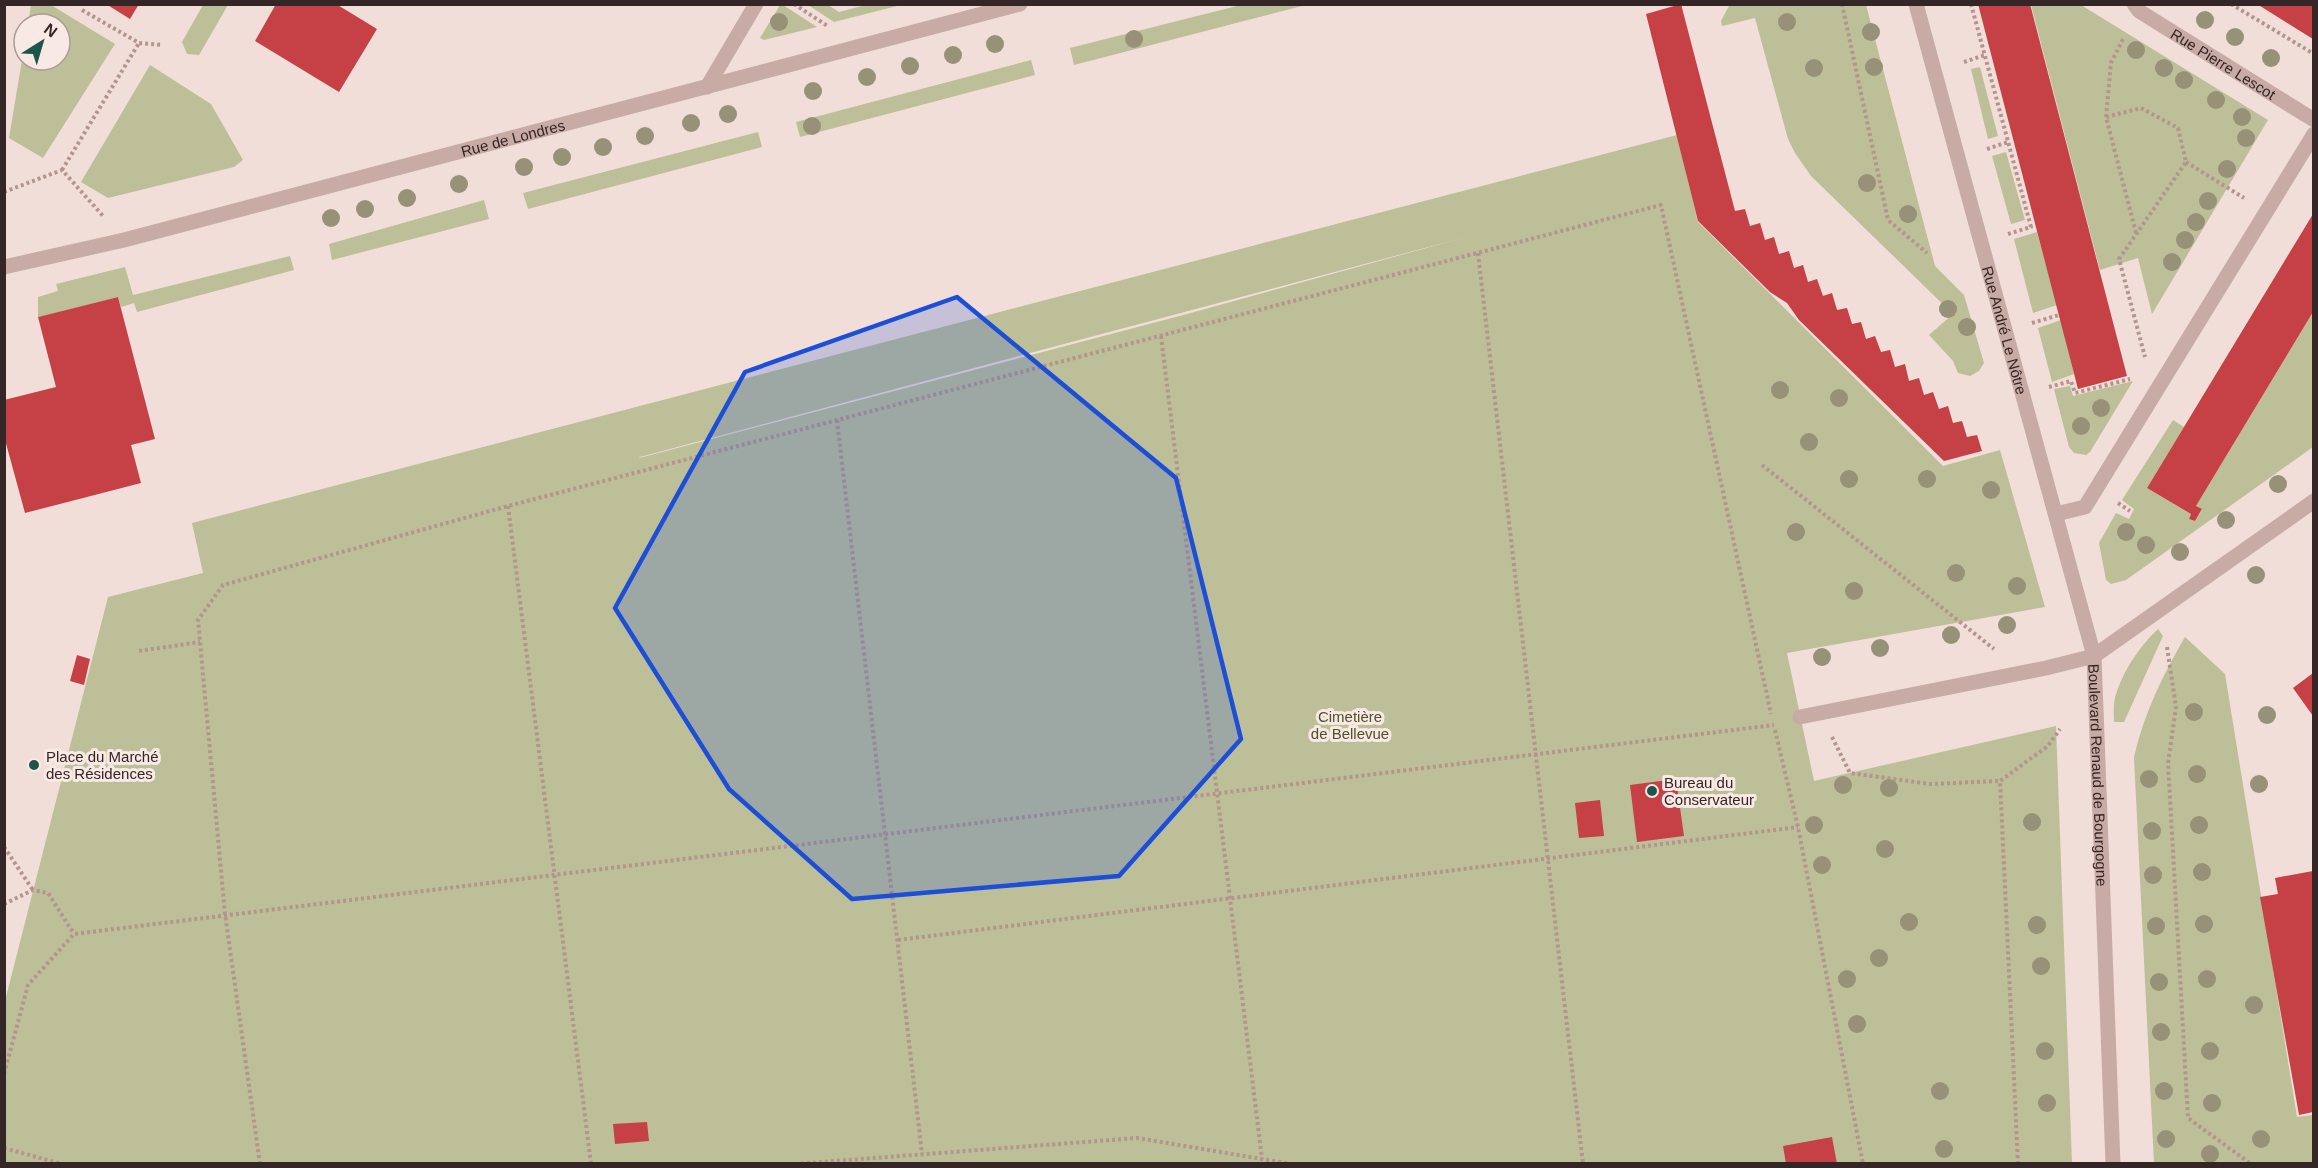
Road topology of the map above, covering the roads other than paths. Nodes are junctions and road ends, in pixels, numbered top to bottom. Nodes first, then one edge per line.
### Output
1 (756, 4) edge
2 (1020, 4) edge
3 (1916, 4) edge
4 (2134, 4) edge
5 (708, 87) junction
6 (2313, 120) edge
7 (2313, 134) edge
8 (4, 267) edge
9 (2313, 501) edge
10 (2056, 514) junction
11 (2094, 656) junction
12 (1800, 717) road end
13 (2113, 1164) edge

1 - 5 street
2 - 5 street, Rue de Londres
3 - 10 street, Rue André Le Nôtre
4 - 6 street, Rue Pierre Lescot
5 - 8 street, Rue de Londres
7 - 10 street
9 - 11 street, Boulevard Renaud de Bourgogne
10 - 11 street, Rue André Le Nôtre
11 - 12 street
11 - 13 street, Boulevard Renaud de Bourgogne

